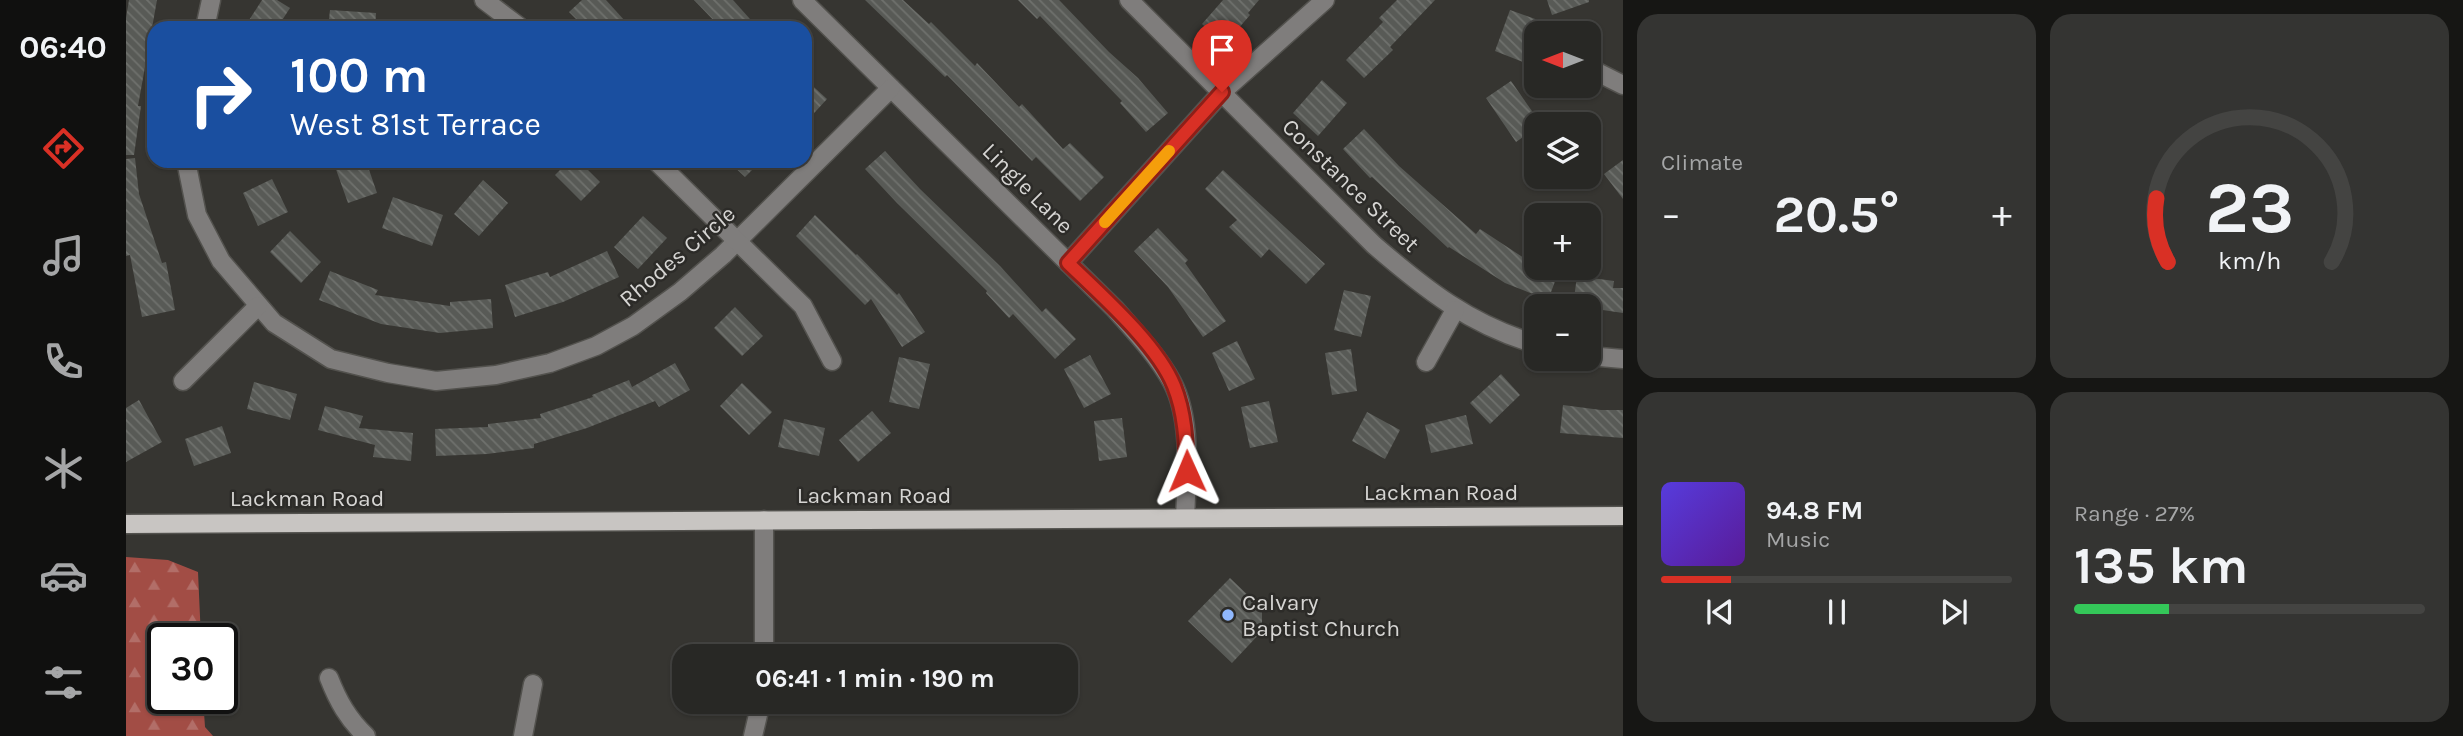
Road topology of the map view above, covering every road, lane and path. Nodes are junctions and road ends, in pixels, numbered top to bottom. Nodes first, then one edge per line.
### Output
1 (211, 0) edge
2 (484, 0) edge
3 (802, 0) edge
4 (1129, 0) edge
5 (1325, 0) edge
6 (206, 21) edge
7 (512, 21) edge
8 (1601, 74) edge
9 (1623, 85) edge
10 (891, 88) junction
11 (1222, 92) junction
12 (812, 167) edge
13 (187, 168) edge
14 (663, 168) edge
15 (811, 168) edge
16 (738, 241) junction
17 (1068, 263) junction
18 (258, 306) junction
19 (1455, 310) junction
20 (1524, 341) edge
21 (1601, 357) edge
22 (1623, 359) edge
23 (832, 361) dead end
24 (1426, 362) dead end
25 (183, 381) dead end
26 (1623, 516) edge
27 (1185, 517) junction
28 (764, 520) junction
29 (126, 524) edge
30 (764, 644) edge
31 (329, 678) dead end
32 (533, 684) dead end
33 (758, 714) edge
34 (366, 736) edge
35 (523, 736) edge
36 (753, 736) edge

1 - 6 street
2 - 7 street
3 - 10 street, Lingle Lane
4 - 11 street, Constance Street
5 - 11 street
8 - 9 street
10 - 12 street, Rhodes Circle
10 - 17 street, Lingle Lane
11 - 17 street
11 - 19 street, Constance Street
13 - 18 street, Rhodes Circle
14 - 16 street
15 - 16 street, Rhodes Circle
16 - 18 street, Rhodes Circle
16 - 23 street
17 - 27 street, Lingle Lane
18 - 25 street
19 - 20 street, Constance Street
19 - 24 street
21 - 22 street
26 - 27 main road, Lackman Road
27 - 28 main road, Lackman Road
28 - 29 main road, Lackman Road
28 - 30 street
31 - 34 street
32 - 35 street
33 - 36 street

